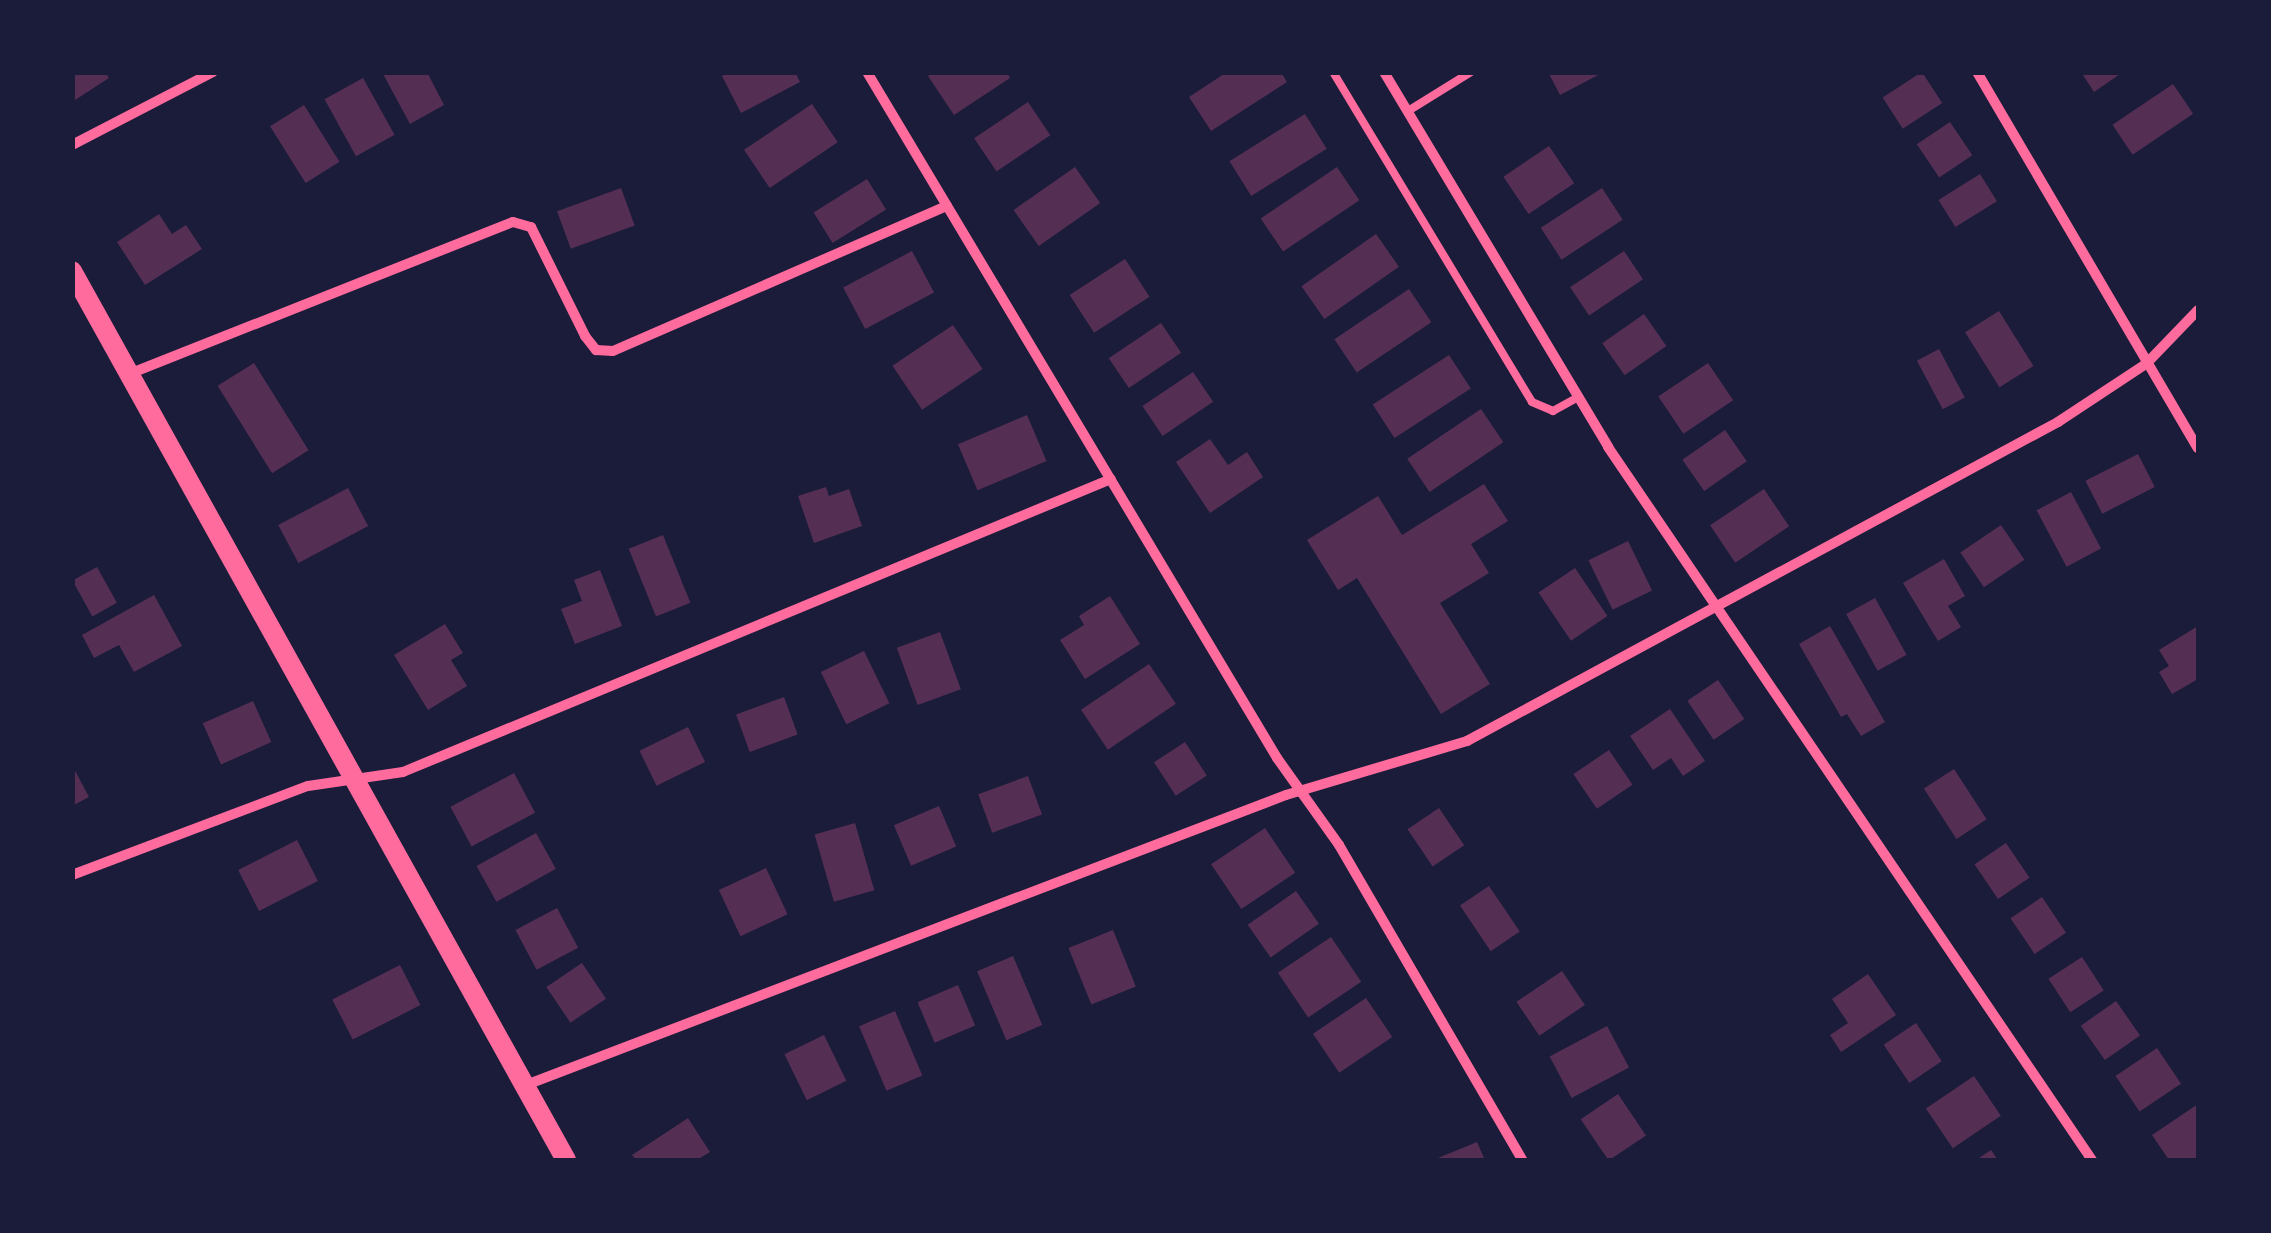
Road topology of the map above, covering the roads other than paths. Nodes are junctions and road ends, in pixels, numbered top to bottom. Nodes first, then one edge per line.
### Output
1 (213, 72) edge
2 (868, 72) edge
3 (1333, 72) edge
4 (1384, 72) edge
5 (1471, 72) edge
6 (1976, 72) edge
7 (1408, 112) junction
8 (72, 145) edge
9 (947, 206) junction
10 (72, 272) edge
11 (2198, 310) edge
12 (2146, 364) junction
13 (130, 374) junction
14 (1578, 396) junction
15 (2198, 448) edge
16 (1111, 479) junction
17 (1714, 610) junction
18 (356, 780) junction
19 (1303, 794) junction
20 (72, 875) edge
21 (525, 1086) junction
22 (566, 1160) edge
23 (1522, 1160) edge
24 (2092, 1160) edge

1 - 8 street
2 - 9 street
3 - 14 lane
4 - 7 street
5 - 7 lane
6 - 12 street
7 - 14 street
9 - 13 street
9 - 16 street
10 - 13 main road
11 - 12 street
12 - 15 street
12 - 17 street
13 - 18 main road
14 - 17 street
16 - 18 street
16 - 19 street
17 - 19 street
17 - 24 street
18 - 20 street
18 - 21 main road
19 - 21 street
19 - 23 street
21 - 22 main road

